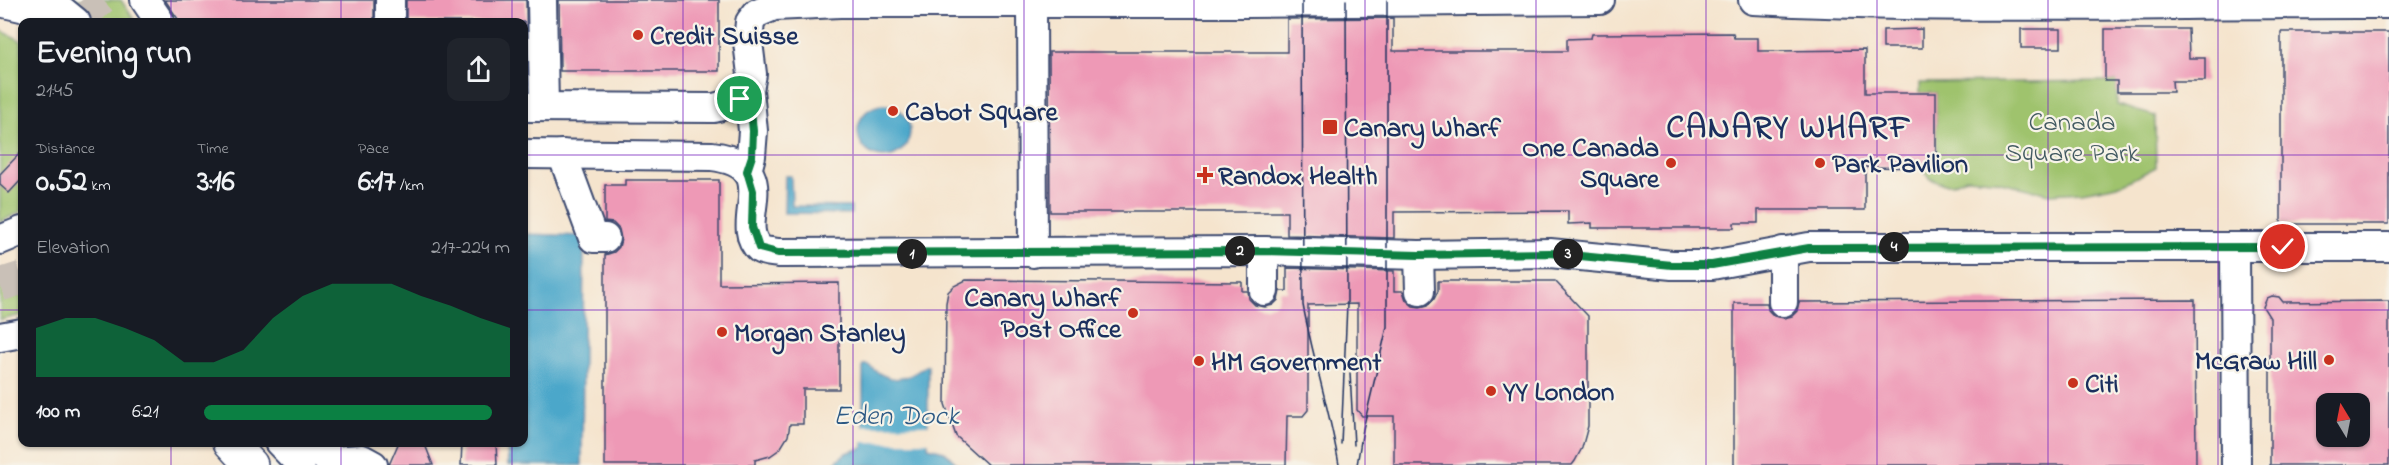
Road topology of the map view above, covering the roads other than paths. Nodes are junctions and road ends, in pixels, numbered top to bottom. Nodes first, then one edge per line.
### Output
1 (48, 0) edge
2 (145, 0) edge
3 (390, 0) edge
4 (542, 0) edge
5 (1427, 0) edge
6 (1600, 0) edge
7 (1753, 0) edge
8 (1247, 2) edge
9 (1934, 2) edge
10 (2236, 2) edge
11 (0, 3) edge
12 (1032, 4) junction
13 (2389, 4) edge
14 (0, 15) edge
15 (45, 18) edge
16 (71, 18) edge
17 (157, 18) edge
18 (390, 18) edge
19 (18, 26) edge
20 (749, 90) junction
21 (530, 109) edge
22 (528, 134) edge
23 (528, 154) edge
24 (562, 154) junction
25 (747, 171) junction
26 (18, 233) edge
27 (605, 238) dead end
28 (0, 240) edge
29 (2235, 247) junction
30 (2389, 247) edge
31 (1264, 251) junction
32 (1783, 251) junction
33 (1033, 253) junction
34 (1419, 255) junction
35 (1264, 291) dead end
36 (1420, 291) dead end
37 (1784, 303) dead end
38 (18, 334) edge
39 (0, 337) edge
40 (235, 447) edge
41 (306, 455) edge
42 (251, 465) edge
43 (374, 465) edge
44 (2236, 465) edge

1 - 16 street
2 - 17 street
3 - 18 street
4 - 21 street
5 - 6 street
5 - 8 street
7 - 9 street
8 - 12 street
9 - 10 street
10 - 13 street
11 - 15 street
12 - 20 street
12 - 33 street
14 - 19 street
20 - 21 street
20 - 25 street
21 - 22 street
23 - 24 street
24 - 25 street
24 - 27 street
25 - 33 street
26 - 28 street
29 - 30 street
29 - 32 street
29 - 44 street
31 - 33 street
31 - 34 street
31 - 35 street
32 - 34 street
32 - 37 street
34 - 36 street
38 - 39 street
40 - 42 main road
41 - 43 street

